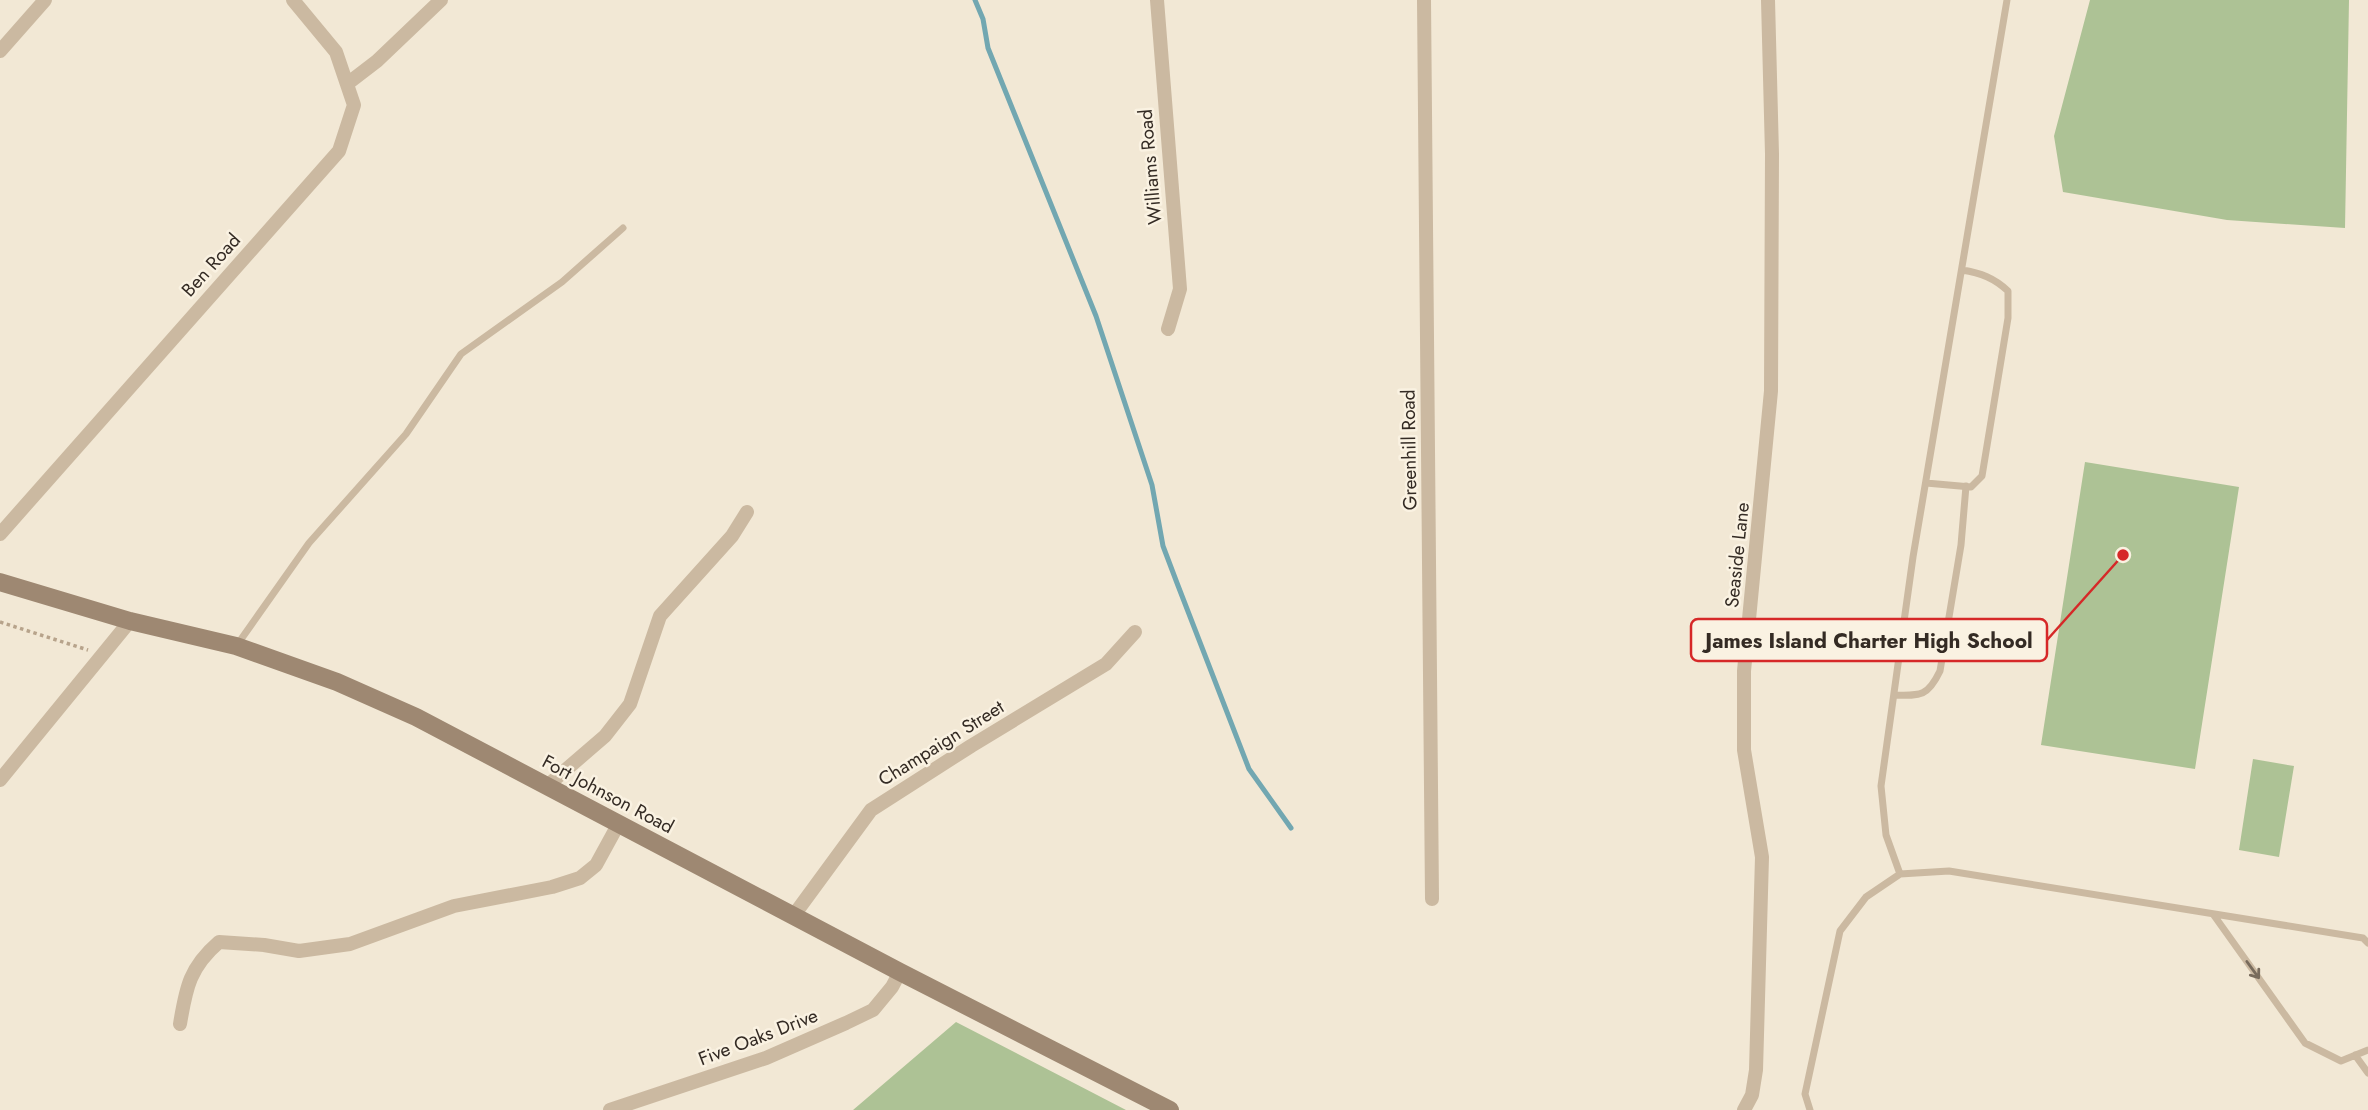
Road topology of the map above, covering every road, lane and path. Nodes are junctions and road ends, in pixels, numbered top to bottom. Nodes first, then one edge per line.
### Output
1 (45, 0) edge
2 (293, 0) edge
3 (441, 0) edge
4 (1157, 0) edge
5 (1424, 0) edge
6 (1769, 0) edge
7 (2007, 0) edge
8 (0, 51) edge
9 (347, 84) junction
10 (623, 228) dead end
11 (1962, 270) junction
12 (1168, 329) dead end
13 (1926, 483) junction
14 (1966, 486) junction
15 (747, 512) dead end
16 (0, 534) edge
17 (0, 582) edge
18 (130, 621) junction
19 (0, 622) edge
20 (1135, 632) dead end
21 (236, 646) junction
22 (93, 652) dead end
23 (1895, 695) junction
24 (0, 780) edge
25 (547, 786) junction
26 (619, 823) junction
27 (1900, 874) junction
28 (1432, 899) dead end
29 (2213, 914) junction
30 (794, 915) junction
31 (2368, 943) edge
32 (900, 972) junction
33 (180, 1024) dead end
34 (2368, 1050) edge
35 (2355, 1055) junction
36 (2368, 1073) edge
37 (610, 1110) edge
38 (1170, 1110) edge
39 (1744, 1110) edge
40 (1810, 1110) edge

1 - 8 street
2 - 9 street, Ben Road
3 - 9 street
4 - 12 street, Williams Road
5 - 28 street, Greenhill Road
6 - 39 street, Seaside Lane
7 - 11 lane
9 - 16 street, Ben Road
10 - 21 lane
11 - 13 lane
11 - 14 lane
13 - 14 lane
13 - 23 lane
14 - 23 lane
15 - 25 street
17 - 18 main road, Fort Johnson Road
18 - 21 main road, Fort Johnson Road
18 - 24 street
19 - 22 path
20 - 30 street, Champaign Street
21 - 25 main road, Fort Johnson Road
23 - 27 lane
25 - 26 main road, Fort Johnson Road
26 - 30 main road, Fort Johnson Road
26 - 33 street
27 - 29 lane
27 - 40 lane
29 - 31 lane
29 -> 35 lane
30 - 32 main road, Fort Johnson Road
32 - 37 street, Five Oaks Drive
32 - 38 main road, Fort Johnson Road
34 - 35 lane
35 - 36 lane

